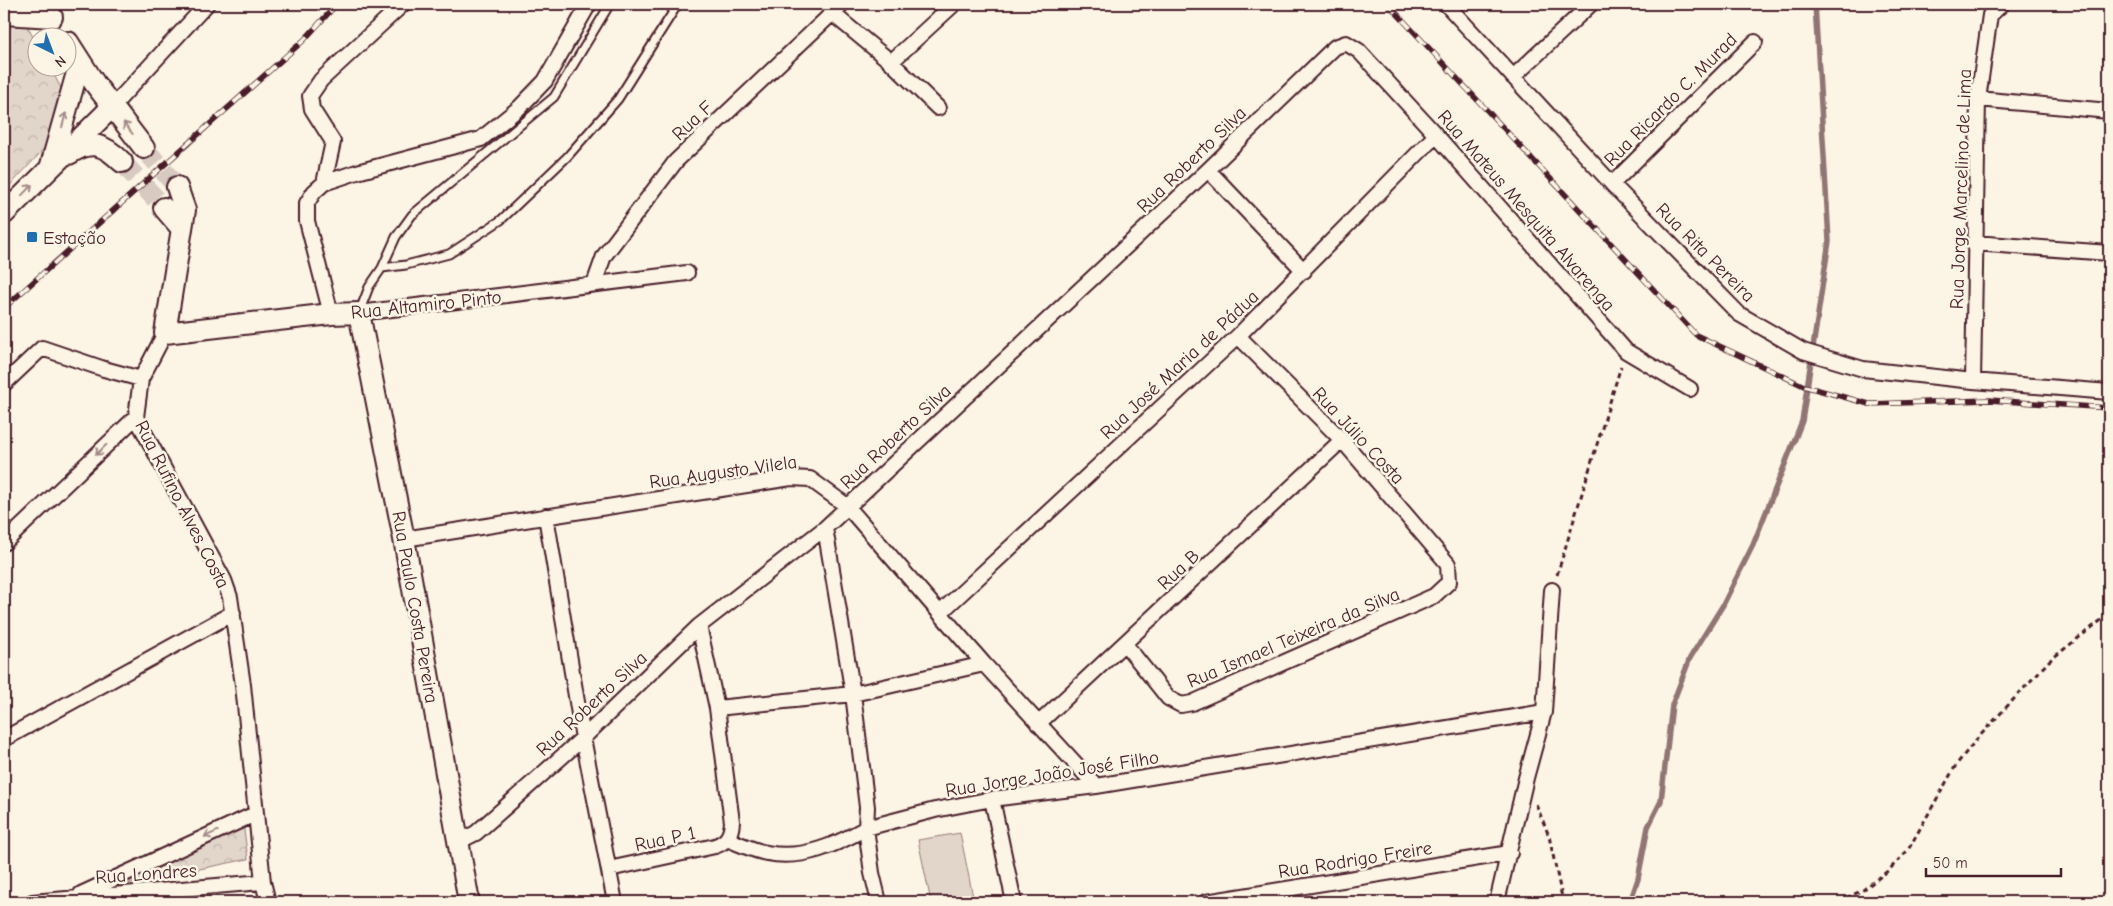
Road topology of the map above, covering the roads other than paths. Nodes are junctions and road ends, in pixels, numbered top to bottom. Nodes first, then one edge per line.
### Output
1 (206, 4) edge
2 (403, 4) edge
3 (589, 4) edge
4 (610, 4) edge
5 (678, 4) edge
6 (954, 4) edge
7 (1446, 4) edge
8 (1590, 4) edge
9 (2002, 4) edge
10 (838, 9) edge
11 (48, 11) edge
12 (4, 14) edge
13 (59, 28) edge
14 (1755, 42) dead end
15 (1346, 43) joint
16 (78, 59) edge
17 (80, 62) junction
18 (891, 62) junction
19 (1513, 77) junction
20 (1978, 99) junction
21 (112, 108) junction
22 (938, 108) dead end
23 (2109, 111) edge
24 (1436, 136) junction
25 (144, 148) tunnel mouth
26 (122, 162) tunnel mouth
27 (51, 167) junction
28 (1208, 170) junction
29 (324, 183) junction
30 (1612, 184) junction
31 (177, 187) tunnel mouth
32 (164, 208) tunnel mouth
33 (4, 214) edge
34 (182, 229) junction
35 (1974, 243) junction
36 (2109, 253) edge
37 (382, 268) junction
38 (1304, 271) junction
39 (687, 273) dead end
40 (594, 284) junction
41 (359, 313) junction
42 (331, 314) junction
43 (165, 333) junction
44 (1238, 336) junction
45 (141, 379) junction
46 (1973, 381) junction
47 (4, 384) edge
48 (1690, 389) dead end
49 (2109, 392) edge
50 (136, 417) junction
51 (1342, 440) junction
52 (847, 506) junction
53 (546, 516) junction
54 (825, 528) junction
55 (404, 539) junction
56 (4, 542) edge
57 (1448, 564) joint
58 (1552, 590) road end
59 (941, 612) junction
60 (232, 613) junction
61 (699, 626) junction
62 (1125, 644) junction
63 (984, 664) junction
64 (853, 694) junction
65 (717, 708) junction
66 (1544, 712) junction
67 (1038, 724) junction
68 (583, 738) junction
69 (4, 740) edge
70 (1096, 786) junction
71 (992, 799) junction
72 (255, 814) junction
73 (866, 828) junction
74 (727, 839) junction
75 (458, 842) junction
76 (1510, 853) junction
77 (609, 869) junction
78 (263, 882) junction
79 (185, 896) edge
80 (76, 897) junction
81 (32, 902) edge
82 (268, 902) edge
83 (469, 902) edge
84 (615, 902) edge
85 (879, 902) edge
86 (1014, 902) edge
87 (1206, 902) edge
88 (1497, 902) edge

1 - 21 street
2 - 29 street
3 - 29 street
4 - 37 lane
5 - 37 lane
6 - 18 street
7 - 19 street, Rua Rita Pereira
8 - 19 street
9 - 20 street, Rua Jorge Marcelino de Lima
10 - 18 street
10 - 40 street, Rua F
11 - 12 street
11 - 13 street
14 - 30 street, Rua Ricardo C. Murad
15 - 24 street, Rua Mateus Mesquita Alvarenga
15 - 28 street, Rua Roberto Silva
16 - 17 street
17 - 21 street
27 -> 17 street
18 - 22 street
19 - 30 street, Rua Rita Pereira
20 - 23 street
20 - 35 street, Rua Jorge Marcelino de Lima
25 -> 21 street
21 - 27 street
24 - 38 street, Rua José Maria de Pádua
24 - 48 street, Rua Mateus Mesquita Alvarenga
26 - 27 street
33 -> 27 street
28 - 38 street
28 - 52 street, Rua Roberto Silva
29 - 42 street
30 - 46 street, Rua Rita Pereira
31 - 34 street, Rua Rufino Alves Costa
32 - 34 street
34 - 43 street, Rua Rufino Alves Costa
35 - 36 street
35 - 46 street, Rua Jorge Marcelino de Lima
37 - 41 lane
38 - 44 street, Rua José Maria de Pádua
39 - 40 street, Rua Altamiro Pinto
40 - 41 street, Rua Altamiro Pinto
41 - 42 street, Rua Altamiro Pinto
41 - 55 street, Rua Paulo Costa Pereira
42 - 43 street, Rua Altamiro Pinto
43 - 45 street, Rua Rufino Alves Costa
44 - 51 street, Rua Júlio Costa
44 - 59 street, Rua José Maria de Pádua
45 - 47 street
45 - 50 street, Rua Rufino Alves Costa
46 - 49 street, Rua Rita Pereira
50 -> 56 street
50 - 60 street, Rua Rufino Alves Costa
51 - 57 street, Rua Júlio Costa
51 - 62 street, Rua B
52 - 53 street, Rua Augusto Vilela
52 - 54 street, Rua Roberto Silva
52 - 59 street, Rua Augusto Vilela
53 - 55 street, Rua Augusto Vilela
53 - 68 street
54 - 61 street, Rua Roberto Silva
54 - 64 street
55 - 75 street, Rua Paulo Costa Pereira
57 - 62 street, Rua Ismael Teixeira da Silva
58 - 66 street
59 - 63 street, Rua Augusto Vilela
60 - 69 street
60 - 72 street, Rua Rufino Alves Costa
61 - 65 street
61 - 68 street, Rua Roberto Silva
62 - 67 street, Rua B
63 - 64 street
63 - 67 street, Rua Augusto Vilela
64 - 65 street
64 - 73 street
65 - 74 street
66 - 70 street, Rua Jorge João José Filho
66 - 76 street
67 - 70 street, Rua Augusto Vilela
68 - 75 street, Rua Roberto Silva
68 - 77 street
70 - 71 street, Rua Jorge João José Filho
71 - 73 street, Rua Jorge João José Filho
71 - 86 street
72 - 78 street, Rua Rufino Alves Costa
72 -> 80 street
73 - 74 street, Rua Jorge João José Filho
73 - 85 street
74 - 77 street, Rua P 1
75 - 83 street, Rua Paulo Costa Pereira
76 - 87 street, Rua Rodrigo Freire
76 - 88 street
77 - 84 street
78 - 79 street, Rua Londres
78 - 82 street, Rua Rufino Alves Costa
79 - 80 street, Rua Londres
80 - 81 street, Rua Londres

